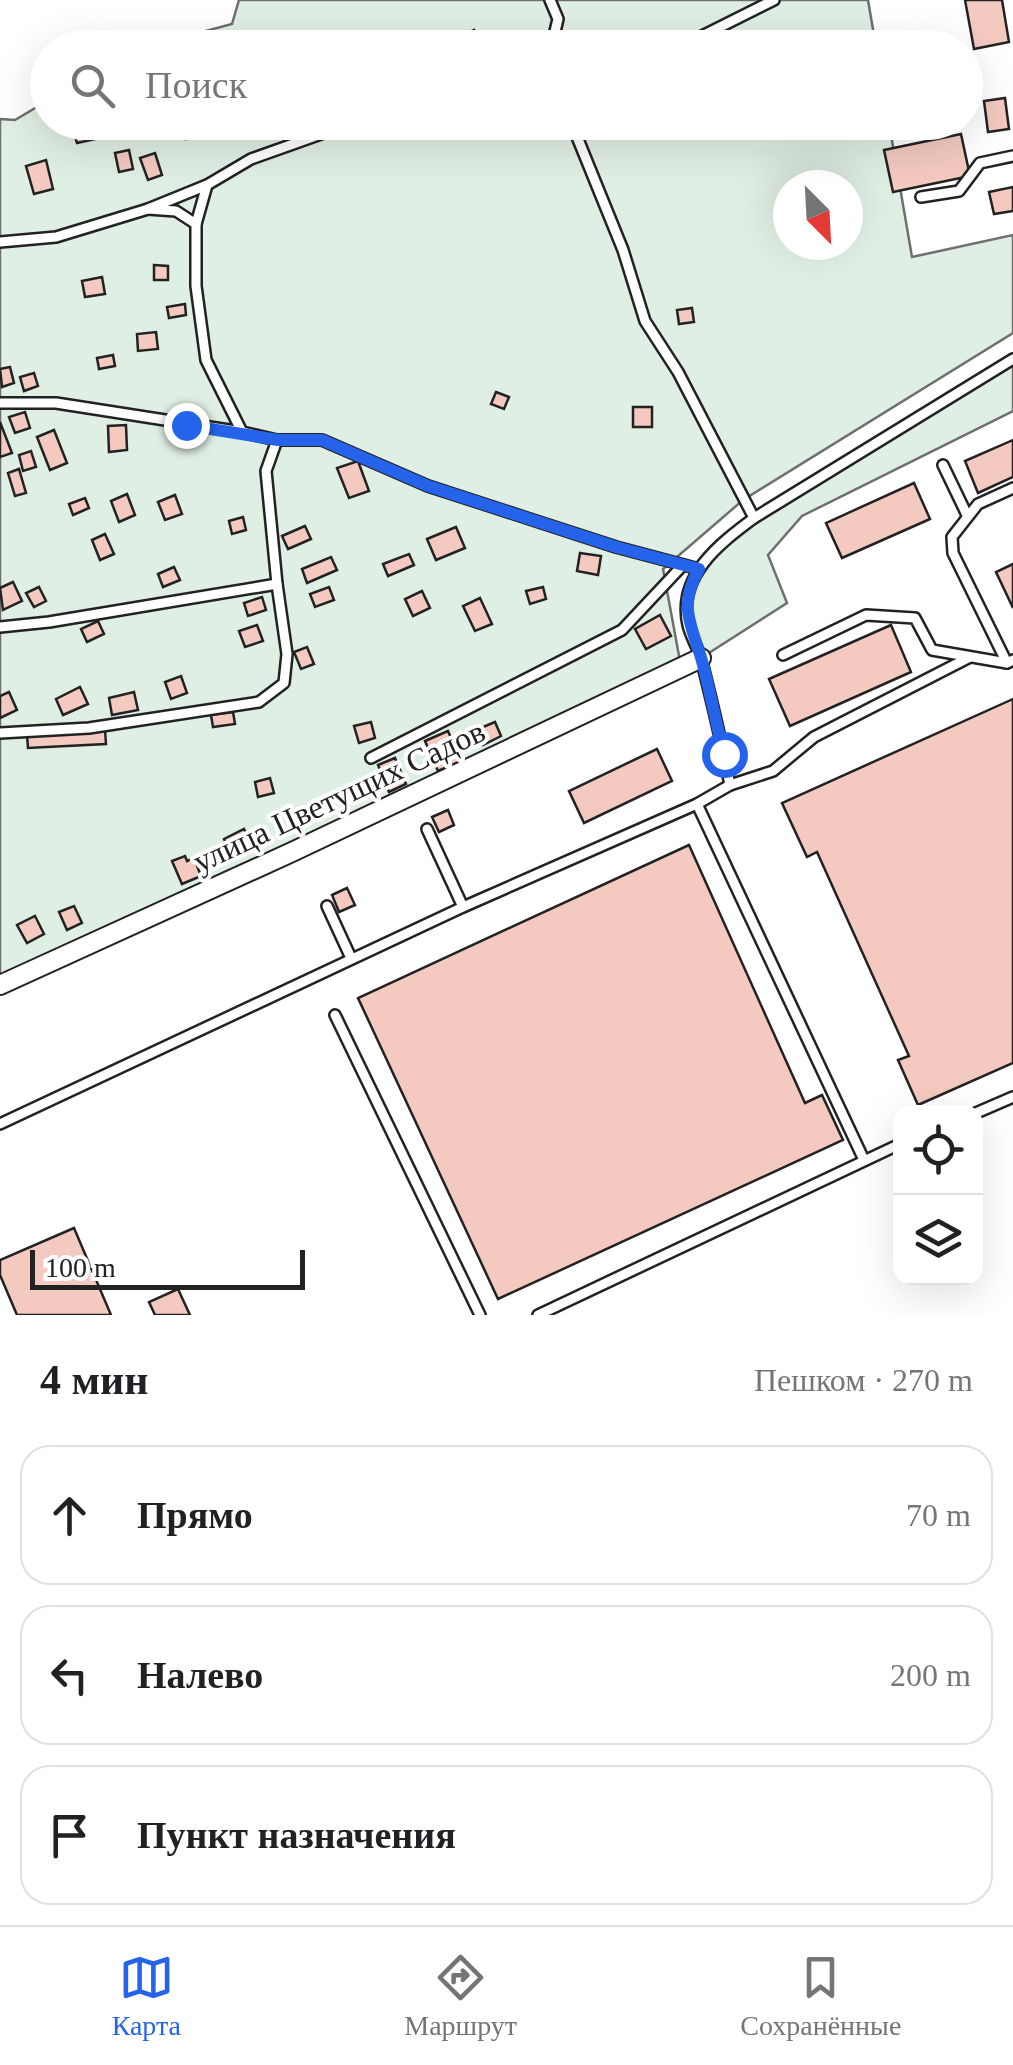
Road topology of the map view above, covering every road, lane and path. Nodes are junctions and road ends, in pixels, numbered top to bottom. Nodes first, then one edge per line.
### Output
1 (550, 0) edge
2 (774, 0) edge
3 (555, 30) edge
4 (714, 30) edge
5 (306, 140) edge
6 (579, 140) edge
7 (1013, 156) edge
8 (207, 185) junction
9 (921, 197) dead end
10 (148, 209) junction
11 (196, 224) junction
12 (0, 242) edge
13 (1013, 360) edge
14 (0, 403) edge
15 (242, 432) junction
16 (278, 440) junction
17 (943, 465) dead end
18 (1013, 488) edge
19 (967, 515) junction
20 (754, 518) junction
21 (684, 565) junction
22 (699, 569) junction
23 (276, 584) junction
24 (0, 627) edge
25 (783, 656) dead end
26 (970, 657) junction
27 (701, 658) junction
28 (1010, 661) edge
29 (0, 733) edge
30 (371, 758) dead end
31 (730, 784) junction
32 (697, 804) junction
33 (427, 828) dead end
34 (327, 906) dead end
35 (462, 907) junction
36 (351, 958) junction
37 (0, 985) edge
38 (335, 1015) dead end
39 (1013, 1097) edge
40 (983, 1110) edge
41 (0, 1124) edge
42 (893, 1147) edge
43 (864, 1160) junction
44 (480, 1315) edge
45 (538, 1315) edge

1 - 3 lane
2 - 4 lane
5 - 8 lane
6 - 20 lane
7 - 9 lane
8 - 10 lane
8 - 11 lane
10 - 11 lane
10 - 12 lane
11 - 15 lane
13 - 20 lane
14 - 15 lane
15 - 16 lane
16 - 21 lane
16 - 23 lane
17 - 19 lane
18 - 19 lane
19 - 28 lane
20 - 22 lane
21 - 22 lane
21 - 30 lane
22 - 27 lane
23 - 24 lane
23 - 29 lane
25 - 26 lane
26 - 28 lane
26 - 31 lane
27 - 31 lane
27 - 37 street, улица Цветущих Садов
31 - 32 lane
32 - 35 lane
32 - 43 lane
33 - 35 lane
34 - 36 lane
35 - 36 lane
36 - 41 lane
38 - 44 lane
39 - 40 lane
42 - 43 lane
43 - 45 lane

